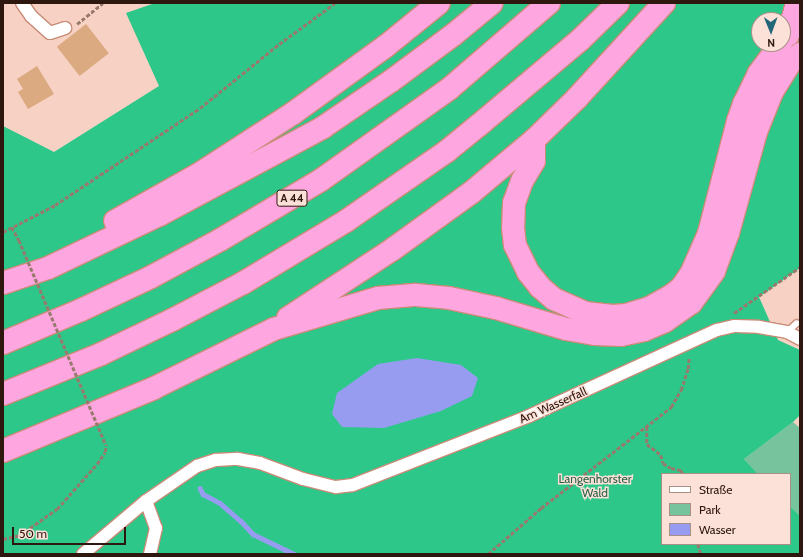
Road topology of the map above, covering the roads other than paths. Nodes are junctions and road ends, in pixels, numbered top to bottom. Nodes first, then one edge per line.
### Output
1 (22, 3) edge
2 (439, 3) edge
3 (492, 3) edge
4 (549, 3) edge
5 (618, 3) edge
6 (664, 3) edge
7 (797, 3) edge
8 (791, 25) edge
9 (65, 28) road end
10 (775, 52) edge
11 (800, 54) edge
12 (534, 140) junction
13 (3, 283) edge
14 (796, 323) dead end
15 (274, 329) junction
16 (787, 332) junction
17 (800, 339) edge
18 (3, 343) edge
19 (3, 394) edge
20 (3, 451) edge
21 (146, 501) junction
22 (83, 554) edge
23 (150, 554) edge

1 - 9 street
2 - 13 highway
3 - 13 highway
4 - 18 highway, A 44
5 - 19 highway
6 - 12 highway
7 - 8 highway
10 - 12 highway
11 - 15 highway
12 - 15 highway
14 - 16 lane
15 - 20 highway
16 - 17 street, Am Wasserfall
16 - 21 street, Am Wasserfall
21 - 22 street, Am Wasserfall
21 - 23 street

